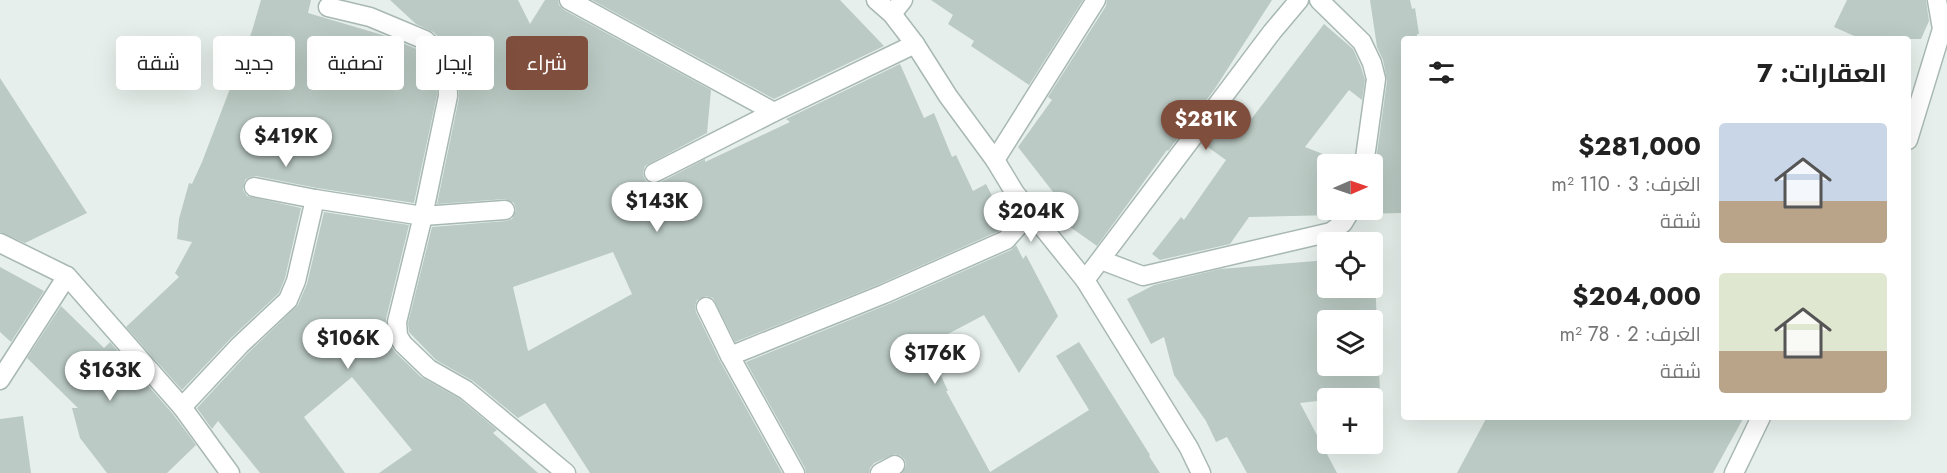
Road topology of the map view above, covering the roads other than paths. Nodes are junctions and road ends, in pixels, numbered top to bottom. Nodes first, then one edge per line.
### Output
1 (569, 0) edge
2 (876, 0) edge
3 (1095, 0) edge
4 (1299, 0) edge
5 (1319, 0) edge
6 (1937, 0) edge
7 (328, 7) dead end
8 (898, 7) edge
9 (370, 8) edge
10 (915, 44) junction
11 (774, 112) junction
12 (1911, 130) edge
13 (1366, 154) edge
14 (995, 160) junction
15 (654, 174) dead end
16 (254, 186) dead end
17 (315, 199) junction
18 (505, 210) dead end
19 (1030, 213) junction
20 (423, 216) junction
21 (1345, 220) edge
22 (0, 243) edge
23 (1101, 260) junction
24 (67, 276) junction
25 (1085, 280) junction
26 (706, 307) dead end
27 (730, 356) junction
28 (0, 380) edge
29 (182, 407) junction
30 (1760, 420) edge
31 (230, 473) edge
32 (566, 473) edge
33 (795, 473) edge
34 (1201, 473) edge
35 (1734, 473) edge

1 - 11 street
2 - 8 street
3 - 14 street
4 - 23 street
5 - 13 street
6 - 12 street
7 - 9 street
8 - 10 street
9 - 20 street
10 - 11 street
10 - 14 street
11 - 15 street
14 - 19 street
16 - 17 street
17 - 20 street
17 - 29 street
18 - 20 street
19 - 25 street
19 - 27 street
20 - 32 street
21 - 23 street
22 - 24 street
23 - 25 street
24 - 28 street
24 - 29 street
25 - 34 street
26 - 27 street
27 - 33 street
29 - 31 street
30 - 35 street

